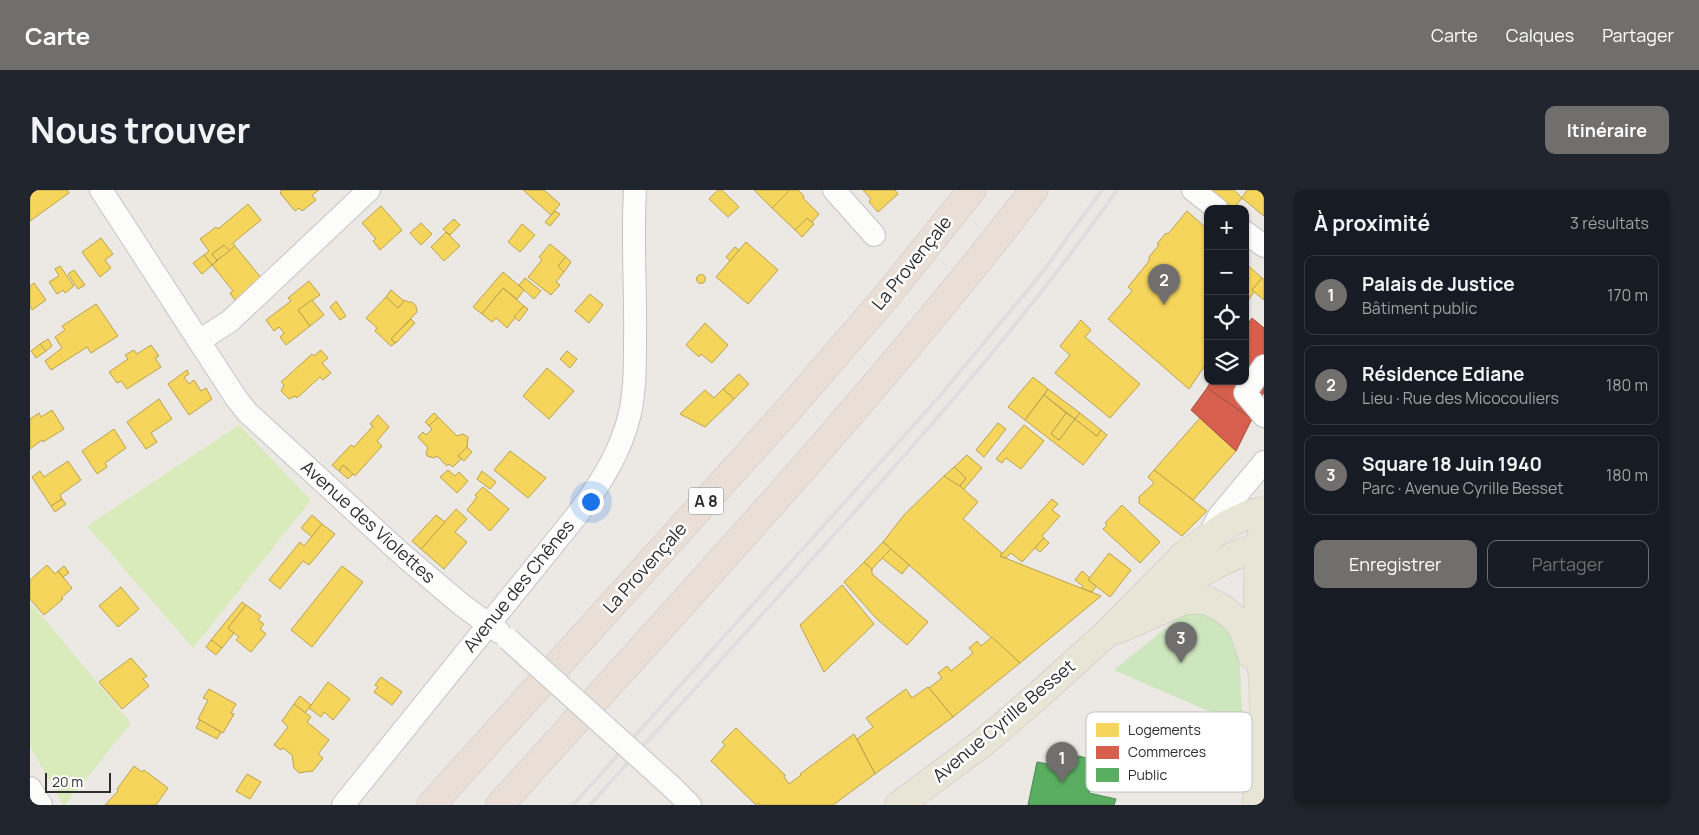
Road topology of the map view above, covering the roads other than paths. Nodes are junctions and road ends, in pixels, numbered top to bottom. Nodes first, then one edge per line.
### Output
1 (101, 190) edge
2 (369, 190) edge
3 (635, 190) edge
4 (834, 190) edge
5 (972, 190) edge
6 (1034, 190) edge
7 (1193, 190) edge
8 (1212, 205) edge
9 (874, 235) dead end
10 (1249, 235) edge
11 (1264, 246) edge
12 (199, 341) junction
13 (1264, 366) edge
14 (1264, 416) edge
15 (1264, 462) edge
16 (1264, 512) edge
17 (1209, 536) junction
18 (1262, 539) edge
19 (488, 624) junction
20 (1106, 634) junction
21 (1263, 686) edge
22 (1264, 741) edge
23 (30, 788) edge
24 (41, 805) edge
25 (343, 805) edge
26 (431, 805) edge
27 (500, 805) edge
28 (690, 805) edge
29 (899, 805) edge
30 (1256, 805) edge

1 - 12 street, Avenue des Violettes
2 - 12 street
3 - 19 street, Avenue des Chênes
4 - 9 street
5 - 26 highway, La Provençale / A 8
6 - 27 highway
7 - 8 street
10 - 11 street
12 - 19 street, Avenue des Violettes
13 - 14 street
15 - 17 street
16 - 17 main road, Avenue Cyrille Besset
17 - 20 main road, Avenue Cyrille Besset
18 - 20 main road, Avenue Cyrille Besset
18 - 21 main road
19 - 25 street, Avenue des Chênes
19 - 28 street, Avenue des Violettes, bridge
20 - 21 main road
20 - 29 main road, Avenue Cyrille Besset
21 - 22 main road
22 - 30 main road
23 - 24 street

